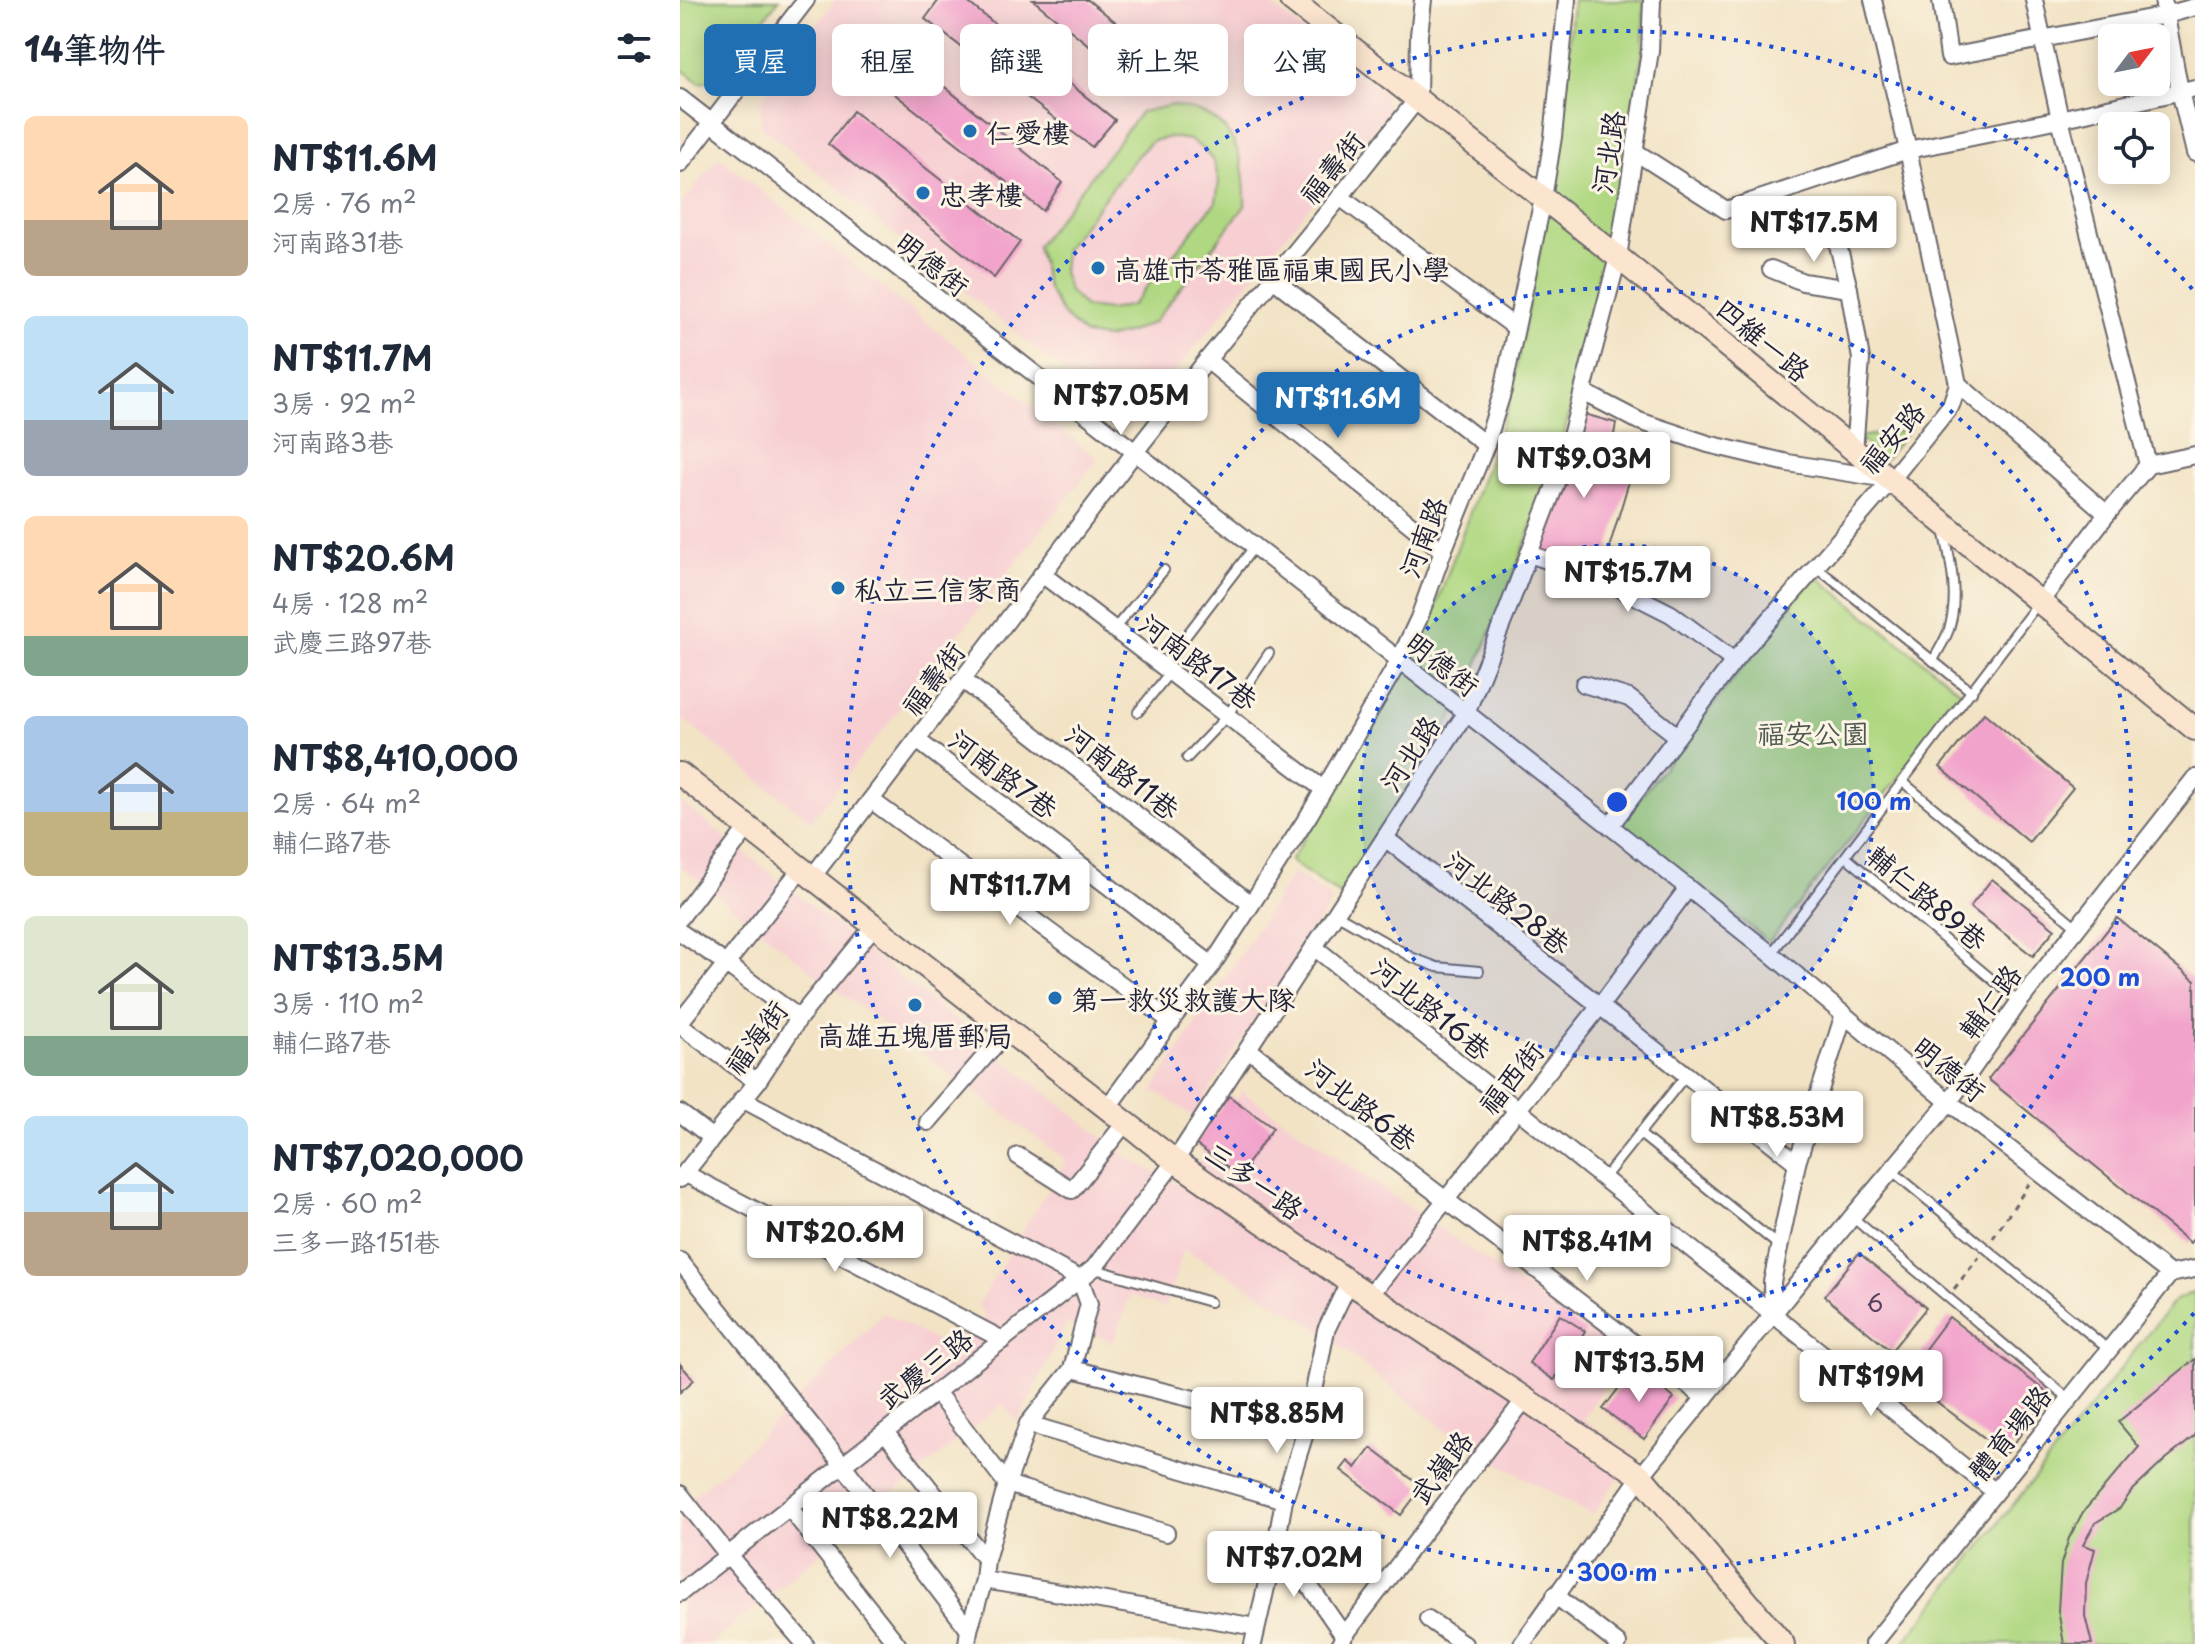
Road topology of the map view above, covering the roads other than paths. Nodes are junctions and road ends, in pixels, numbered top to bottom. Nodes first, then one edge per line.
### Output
1 (806, 0) edge
2 (1291, 0) edge
3 (1423, 0) edge
4 (1567, 0) edge
5 (1652, 0) edge
6 (1873, 0) edge
7 (1941, 0) edge
8 (2034, 0) edge
9 (2195, 7) edge
10 (2165, 8) edge
11 (2044, 39) junction
12 (2188, 89) edge
13 (680, 98) edge
14 (1418, 98) junction
15 (2060, 119) junction
16 (712, 123) junction
17 (1908, 150) junction
18 (1634, 151) junction
19 (2195, 153) edge
20 (680, 164) edge
21 (1340, 197) junction
22 (1543, 199) junction
23 (1836, 237) dead end
24 (1618, 257) junction
25 (1771, 269) dead end
26 (1273, 279) junction
27 (1849, 289) junction
28 (1515, 327) junction
29 (1207, 360) junction
30 (1958, 384) junction
31 (1583, 392) junction
32 (1486, 445) junction
33 (1135, 452) junction
34 (1854, 452) junction
35 (2195, 455) edge
36 (2148, 465) junction
37 (1891, 480) junction
38 (2107, 514) junction
39 (1943, 524) junction
40 (1254, 547) junction
41 (1443, 551) junction
42 (1529, 554) junction
43 (1815, 566) junction
44 (1164, 570) dead end
45 (1042, 574) junction
46 (2040, 602) junction
47 (1114, 629) junction
48 (1269, 653) dead end
49 (1399, 661) junction
50 (1734, 661) junction
51 (1933, 661) junction
52 (1166, 669) junction
53 (963, 680) junction
54 (1584, 684) dead end
55 (1972, 692) junction
56 (1138, 712) dead end
57 (1466, 713) junction
58 (1227, 716) junction
59 (2195, 729) edge
60 (1677, 736) junction
61 (917, 740) junction
62 (1187, 758) dead end
63 (680, 774) edge
64 (2195, 778) edge
65 (1903, 782) junction
66 (1323, 789) junction
67 (871, 800) junction
68 (1610, 826) junction
69 (748, 827) junction
70 (1385, 838) junction
71 (1846, 857) junction
72 (807, 872) junction
73 (1688, 888) junction
74 (1251, 904) junction
75 (1336, 914) junction
76 (680, 918) edge
77 (874, 926) junction
78 (2079, 928) junction
79 (680, 932) edge
80 (1314, 947) junction
81 (1771, 954) junction
82 (725, 963) junction
83 (1212, 965) junction
84 (1479, 971) dead end
85 (2019, 1002) junction
86 (1600, 1006) junction
87 (1844, 1014) junction
88 (799, 1018) junction
89 (1172, 1022) junction
90 (680, 1024) edge
91 (1007, 1031) junction
92 (1248, 1049) junction
93 (1686, 1075) junction
94 (757, 1082) junction
95 (742, 1099) junction
96 (1949, 1102) junction
97 (1107, 1108) junction
98 (1517, 1109) junction
99 (680, 1113) edge
100 (928, 1122) dead end
101 (1125, 1123) junction
102 (1640, 1134) junction
103 (711, 1137) junction
104 (1018, 1156) dead end
105 (1175, 1161) junction
106 (1797, 1163) junction
107 (1891, 1170) junction
108 (683, 1176) edge
109 (1604, 1178) junction
110 (1445, 1200) junction
111 (1852, 1217) junction
112 (1779, 1247) junction
113 (680, 1261) edge
114 (2195, 1269) edge
115 (1087, 1274) junction
116 (2170, 1274) junction
117 (1349, 1282) junction
118 (1370, 1295) junction
119 (1210, 1302) dead end
120 (1773, 1314) junction
121 (1003, 1340) junction
122 (2109, 1350) junction
123 (1072, 1369) junction
124 (936, 1392) junction
125 (1705, 1398) junction
126 (1525, 1399) junction
127 (2069, 1399) junction
128 (1028, 1424) junction
129 (1307, 1427) junction
130 (885, 1432) junction
131 (843, 1465) junction
132 (1641, 1476) junction
133 (1007, 1484) junction
134 (1994, 1491) junction
135 (680, 1494) edge
136 (1284, 1500) junction
137 (789, 1507) junction
138 (1166, 1533) dead end
139 (1277, 1539) junction
140 (728, 1555) junction
141 (986, 1560) junction
142 (984, 1580) junction
143 (680, 1593) edge
144 (1555, 1595) junction
145 (1428, 1619) dead end
146 (1256, 1627) junction
147 (968, 1637) edge
148 (1342, 1640) edge
149 (805, 1644) edge
150 (897, 1644) edge
151 (1253, 1644) edge
152 (1464, 1644) edge
153 (1522, 1644) edge
154 (1618, 1644) edge
155 (1783, 1644) edge
156 (1873, 1644) edge

1 - 16 street
2 - 14 street, 四維一路
3 - 14 street
4 - 22 street, 河南路
5 - 18 street, 河北路
6 - 17 street, 福安路
7 - 11 street
8 - 11 street
9 - 10 street
10 - 11 street
10 - 12 street
11 - 15 street
12 - 15 street
12 - 19 street
13 - 16 street, 明德街
14 - 21 street, 福壽街
14 - 22 street, 四維一路
15 - 17 street
15 - 36 street
16 - 20 street
16 - 33 street, 明德街
17 - 18 street
17 - 30 street, 福安路
18 - 24 street, 河北路
21 - 26 street, 福壽街
21 - 28 street
22 - 24 street, 四維一路
22 - 28 street, 河南路
23 - 27 street
24 - 31 street, 河北路
24 - 34 street, 四維一路
25 - 27 street
26 - 29 street, 福壽街
26 - 32 street
27 - 34 street
28 - 32 street, 河南路
29 - 33 street, 福壽街
29 - 41 street
30 - 37 street, 福安路
30 - 38 street
31 - 37 street
31 - 42 street, 河北路
32 - 41 street, 河南路
33 - 40 street, 明德街
33 - 45 street, 福壽街
34 - 37 street, 四維一路
35 - 36 street
36 - 38 street
37 - 39 street, 四維一路
37 - 43 street, 福安路
38 - 46 street
39 - 46 street, 四維一路
39 - 51 lane
40 - 49 street, 明德街
40 - 52 lane
41 - 49 street, 河南路
42 - 50 street
42 - 57 street, 河北路
43 - 50 street, 福安路
43 - 51 lane
44 - 47 lane
45 - 47 street, 河南路17巷
45 - 53 street, 福壽街
46 - 55 lane
46 - 59 street, 四維一路
47 - 52 street, 河南路17巷
48 - 58 lane
49 - 57 street, 明德街
49 - 66 street, 河南路
50 - 60 street, 福安路
51 - 55 lane
52 - 56 lane
52 - 58 street, 河南路17巷
53 - 61 street, 福壽街
53 - 74 street, 河南路11巷
54 - 60 street
55 - 65 lane
57 - 68 street, 明德街
57 - 70 street, 河北路
58 - 62 lane
58 - 66 street, 河南路17巷
60 - 68 street, 福安路
61 - 67 street, 福壽街
61 - 83 street, 河南路7巷
63 - 69 street, 三多一路
64 - 78 street, 輔仁路
65 - 71 lane
65 - 78 lane
66 - 74 street, 河南路
67 - 72 street, 福壽街
67 - 89 street
68 - 73 street, 明德街
69 - 72 street, 三多一路
69 - 76 street
70 - 75 street, 河北路
70 - 86 street, 河北路28巷
71 - 81 lane
71 - 85 lane, 輔仁路89巷
72 - 77 street, 三多一路
72 - 82 street, 福壽街
73 - 81 street, 明德街
73 - 86 street, 福西街
74 - 83 street, 河南路
75 - 80 street, 河北路
75 - 84 lane
77 - 88 street, 福海街
77 - 91 street, 三多一路
78 - 85 street, 輔仁路
79 - 82 street
80 - 92 street, 河北路
80 - 98 street, 河北路16巷
81 - 87 street, 明德街
82 - 88 street
82 - 90 street, 福壽街
83 - 89 street, 河南路
85 - 96 street, 輔仁路
86 - 93 street, 河北路28巷
86 - 98 street, 福西街
87 - 96 street, 明德街
87 - 106 street
88 - 94 street, 福海街
89 - 97 street, 河南路
90 - 94 street
91 - 97 street, 三多一路
91 - 100 street
92 - 105 street, 河北路
92 - 110 street, 河北路6巷
93 - 102 lane
93 - 106 street, 河北路28巷
94 - 95 street, 福海街
95 - 103 street, 福海街
95 - 115 street
96 - 107 street, 輔仁路
96 - 116 street, 明德街
97 - 101 street, 三多一路
98 - 109 street, 河北路16巷
98 - 110 street, 福西街
99 - 103 street
101 - 104 street
101 - 105 street, 三多一路
102 - 109 lane
102 - 112 lane
103 - 108 street, 福海街
105 - 115 street, 武慶三路
105 - 117 street, 三多一路
106 - 112 street
107 - 111 street, 輔仁路
107 - 122 lane
108 - 121 street
109 - 120 street, 河北路16巷
110 - 118 street, 福西街
110 - 125 street, 河北路6巷
111 - 120 street, 輔仁路
111 - 127 lane
112 - 120 street
113 - 131 street
114 - 116 street
115 - 119 lane
115 - 121 street, 武慶三路
115 - 123 street
116 - 122 street, 體育場路
117 - 118 street, 三多一路
117 - 129 street
118 - 126 street, 三多一路
120 - 125 street, 輔仁路
120 - 134 street, 河北路16巷
121 - 124 street, 武慶三路
122 - 127 street, 體育場路
123 - 128 street
123 - 129 street
124 - 130 street, 武慶三路
124 - 133 street
125 - 132 street, 輔仁路
126 - 132 street, 三多一路
126 - 148 street, 武嶺路
127 - 134 street, 體育場路
128 - 133 street
128 - 136 street
129 - 136 street
130 - 131 street, 武慶三路
130 - 141 street
131 - 137 street, 武慶三路
131 - 147 street
132 - 144 street, 輔仁路
132 - 155 street, 三多一路
133 - 138 street
133 - 141 street
134 - 156 street, 體育場路
135 - 140 street
136 - 139 street
137 - 140 street, 武慶三路
137 - 150 street
139 - 146 street
139 - 148 street
140 - 143 street, 武慶三路
140 - 149 street
141 - 142 street
142 - 146 street
142 - 147 street
144 - 153 street, 輔仁路
144 - 154 street
145 - 152 street
146 - 151 street

